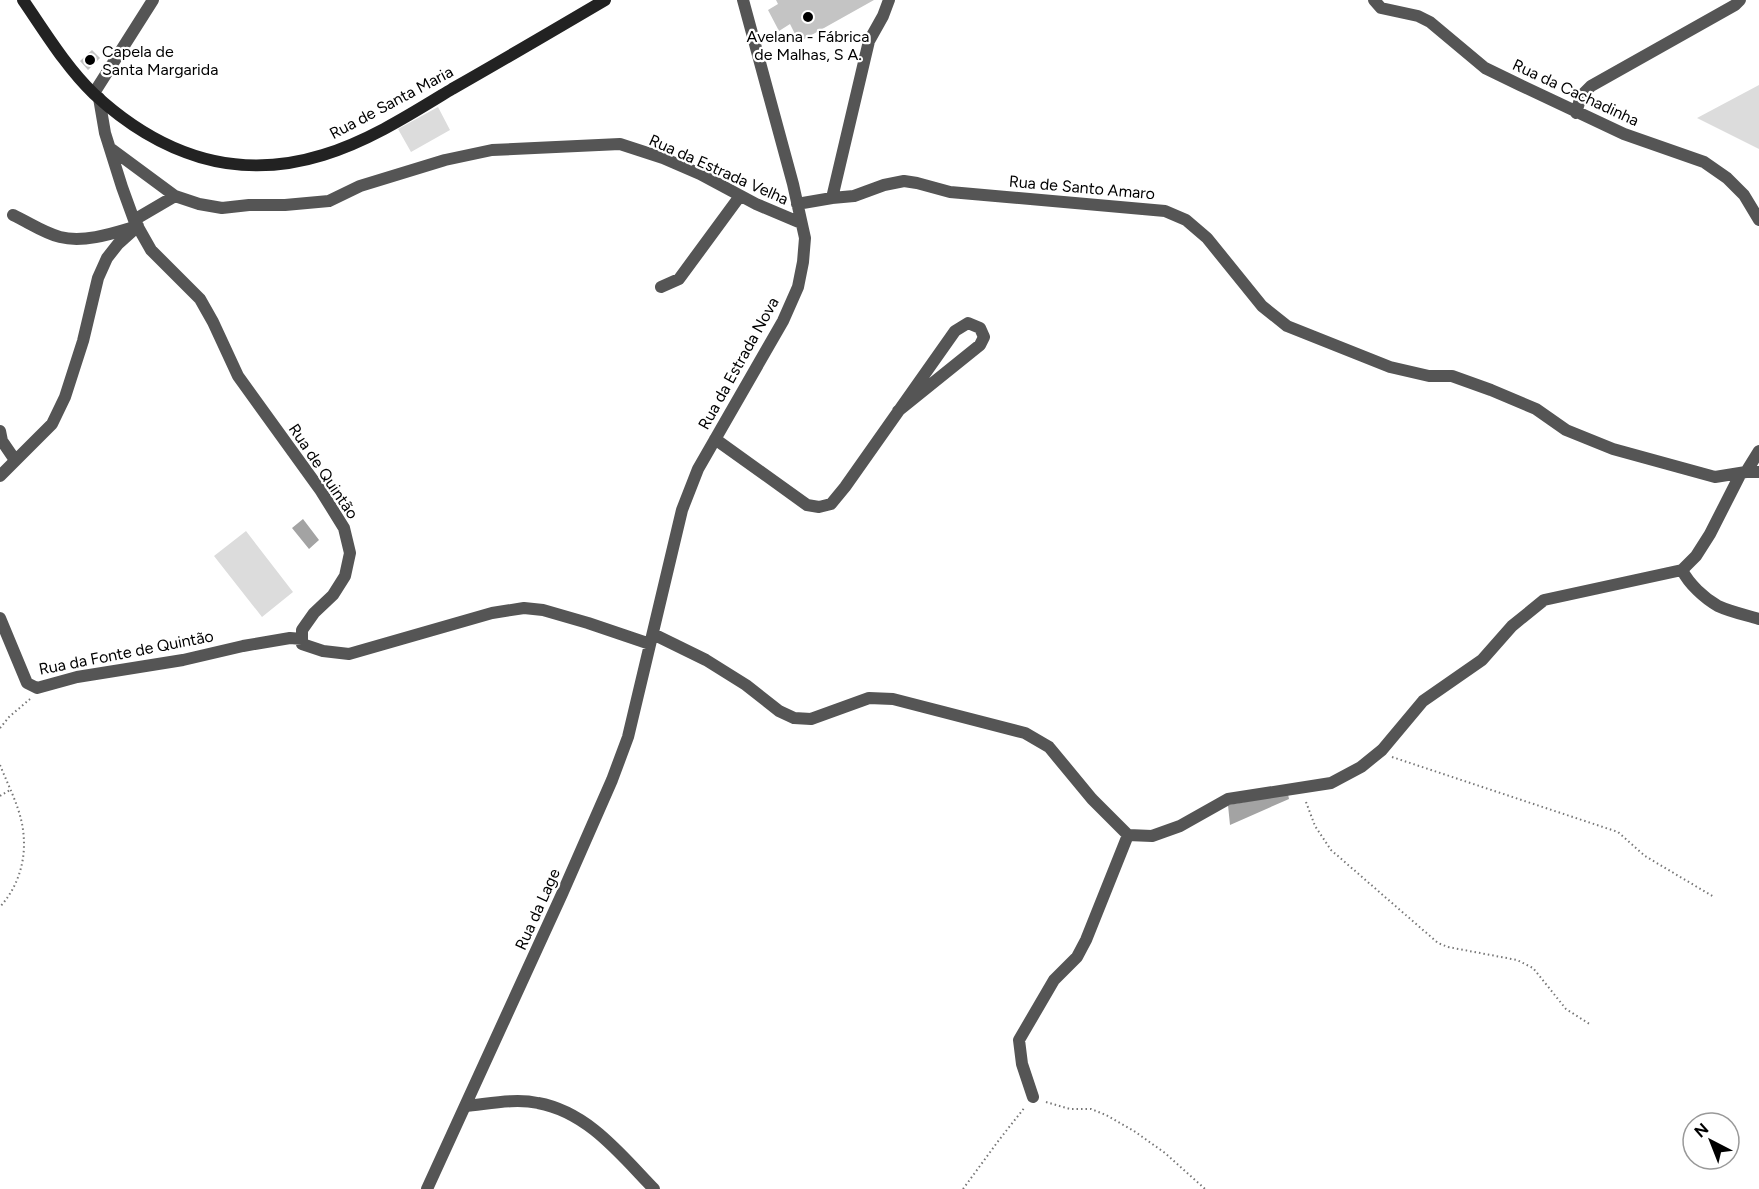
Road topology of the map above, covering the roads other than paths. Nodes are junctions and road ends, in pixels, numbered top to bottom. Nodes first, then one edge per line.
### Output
1 (23, 0) edge
2 (153, 0) edge
3 (605, 0) edge
4 (743, 0) edge
5 (889, 0) edge
6 (1374, 0) edge
7 (1740, 0) edge
8 (97, 96) junction
9 (1576, 113) junction
10 (110, 148) junction
11 (175, 196) junction
12 (740, 196) junction
13 (832, 198) junction
14 (797, 204) junction
15 (13, 215) dead end
16 (1759, 220) edge
17 (136, 223) junction
18 (801, 223) junction
19 (661, 287) dead end
20 (898, 411) junction
21 (0, 431) edge
22 (715, 439) junction
23 (1759, 451) edge
24 (15, 460) junction
25 (1749, 472) edge
26 (0, 476) edge
27 (1682, 570) junction
28 (0, 618) edge
29 (1759, 619) edge
30 (302, 639) junction
31 (651, 639) junction
32 (1128, 835) junction
33 (1033, 1097) road end
34 (465, 1107) junction
35 (427, 1189) edge
36 (654, 1189) edge

1 - 8 main road, Rua de Santa Maria
2 - 8 street
3 - 8 main road, Rua de Santa Maria
4 - 14 street, Rua da Estrada Nova
5 - 13 street
6 - 9 street, Rua da Cachadinha
7 - 9 street
8 - 10 street, Rua de Quintão
9 - 16 street, Rua da Cachadinha
10 - 11 street, Rua da Estrada Velha
10 - 17 street, Rua de Quintão
11 - 12 street, Rua da Estrada Velha
11 - 17 street
12 - 18 street, Rua da Estrada Velha
12 - 19 street
13 - 14 street, Rua de Santo Amaro
13 - 25 street, Rua de Santo Amaro
14 - 18 street, Rua da Estrada Nova
15 - 17 street
17 - 24 street
17 - 30 street, Rua de Quintão
18 - 22 street, Rua da Estrada Nova
20 - 20 street
20 - 22 street
21 - 24 street
22 - 31 street, Rua da Estrada Nova
23 - 25 street
24 - 26 street
25 - 27 street
27 - 29 street
27 - 32 street
28 - 30 street, Rua da Fonte de Quintão
30 - 31 street
31 - 32 street
31 - 34 street, Rua da Lage
32 - 33 street
34 - 35 street, Rua da Lage
34 - 36 street

